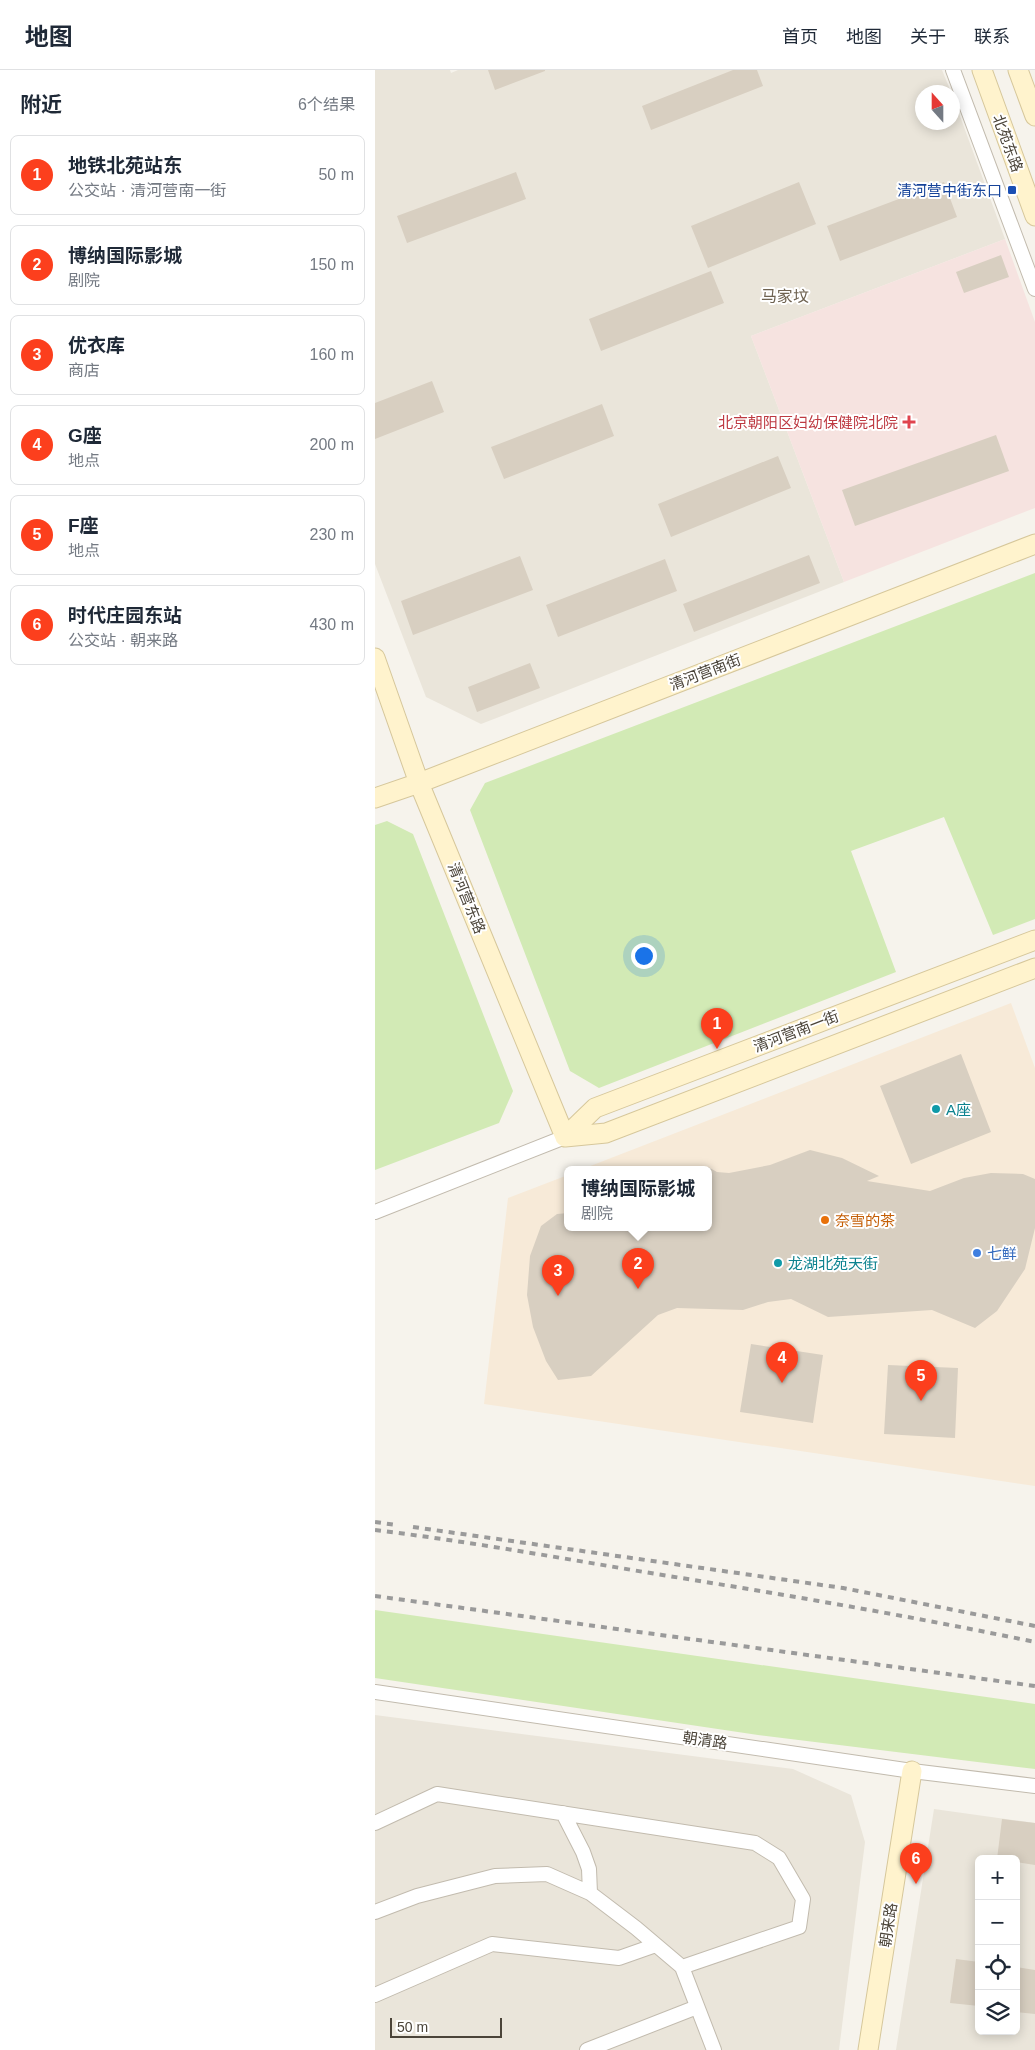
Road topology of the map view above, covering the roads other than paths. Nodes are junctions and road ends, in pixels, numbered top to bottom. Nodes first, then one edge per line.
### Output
1 (953, 70) edge
2 (982, 70) edge
3 (1018, 70) edge
4 (1035, 116) edge
5 (1035, 216) edge
6 (1035, 289) edge
7 (1035, 544) edge
8 (375, 658) edge
9 (419, 783) junction
10 (375, 798) edge
11 (1035, 940) edge
12 (1035, 968) edge
13 (565, 1137) junction
14 (375, 1212) edge
15 (375, 1692) edge
16 (912, 1770) junction
17 (1035, 1786) edge
18 (563, 1813) junction
19 (375, 1822) edge
20 (590, 1893) junction
21 (375, 1912) edge
22 (656, 1945) junction
23 (682, 1967) junction
24 (375, 1995) edge
25 (697, 2007) junction
26 (587, 2050) edge
27 (714, 2050) edge
28 (868, 2050) edge

1 - 6 street
2 - 5 street, 北苑东路
3 - 4 street
7 - 9 street, 清河营南街
8 - 9 street, 清河营东路
9 - 10 street, 清河营南街
9 - 13 street, 清河营东路
11 - 13 street, 清河营南一街
12 - 13 street, 清河营南一街
13 - 14 street, 清河营南一街
15 - 16 street, 朝清路
16 - 17 street, 朝清路
16 - 28 street, 朝来路
18 - 19 street
18 - 20 street
18 - 23 street
20 - 21 street
20 - 22 street
22 - 23 street
22 - 24 street
23 - 25 street
25 - 26 street
25 - 27 street

